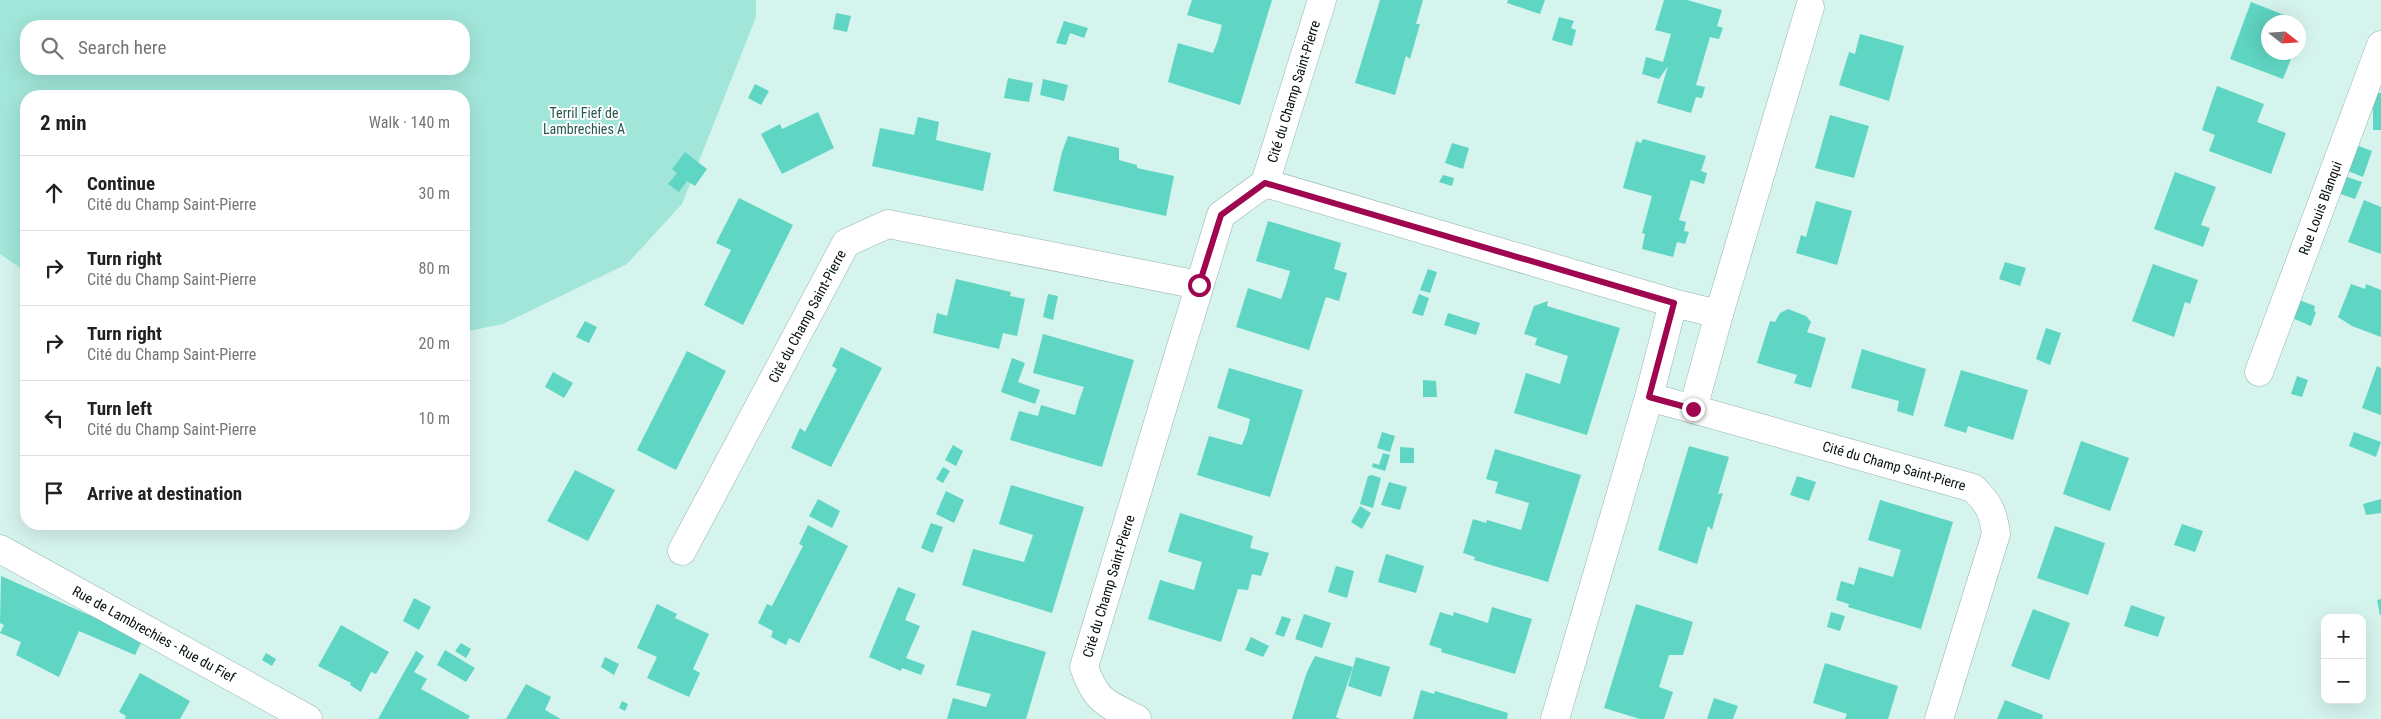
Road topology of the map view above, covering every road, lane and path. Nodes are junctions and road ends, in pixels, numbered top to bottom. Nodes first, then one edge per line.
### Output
1 (1322, 0) edge
2 (1810, 7) dead end
3 (2381, 45) edge
4 (1265, 183) junction
5 (1199, 285) junction
6 (1674, 303) junction
7 (1719, 314) junction
8 (2259, 372) dead end
9 (1649, 397) junction
10 (1693, 409) junction
11 (0, 549) edge
12 (682, 551) dead end
13 (308, 719) edge
14 (1137, 719) edge
15 (1555, 719) edge
16 (1939, 719) edge

1 - 4 street, Cité du Champ Saint-Pierre
2 - 7 street
3 - 8 street, Rue Louis Blanqui
4 - 5 street, Cité du Champ Saint-Pierre
4 - 6 street
5 - 12 street, Cité du Champ Saint-Pierre
5 - 14 street, Cité du Champ Saint-Pierre
6 - 7 street
6 - 9 street
7 - 10 street
9 - 10 street, Cité du Champ Saint-Pierre
9 - 15 street
10 - 16 street, Cité du Champ Saint-Pierre
11 - 13 street, Rue de Lambrechies - Rue du Fief

